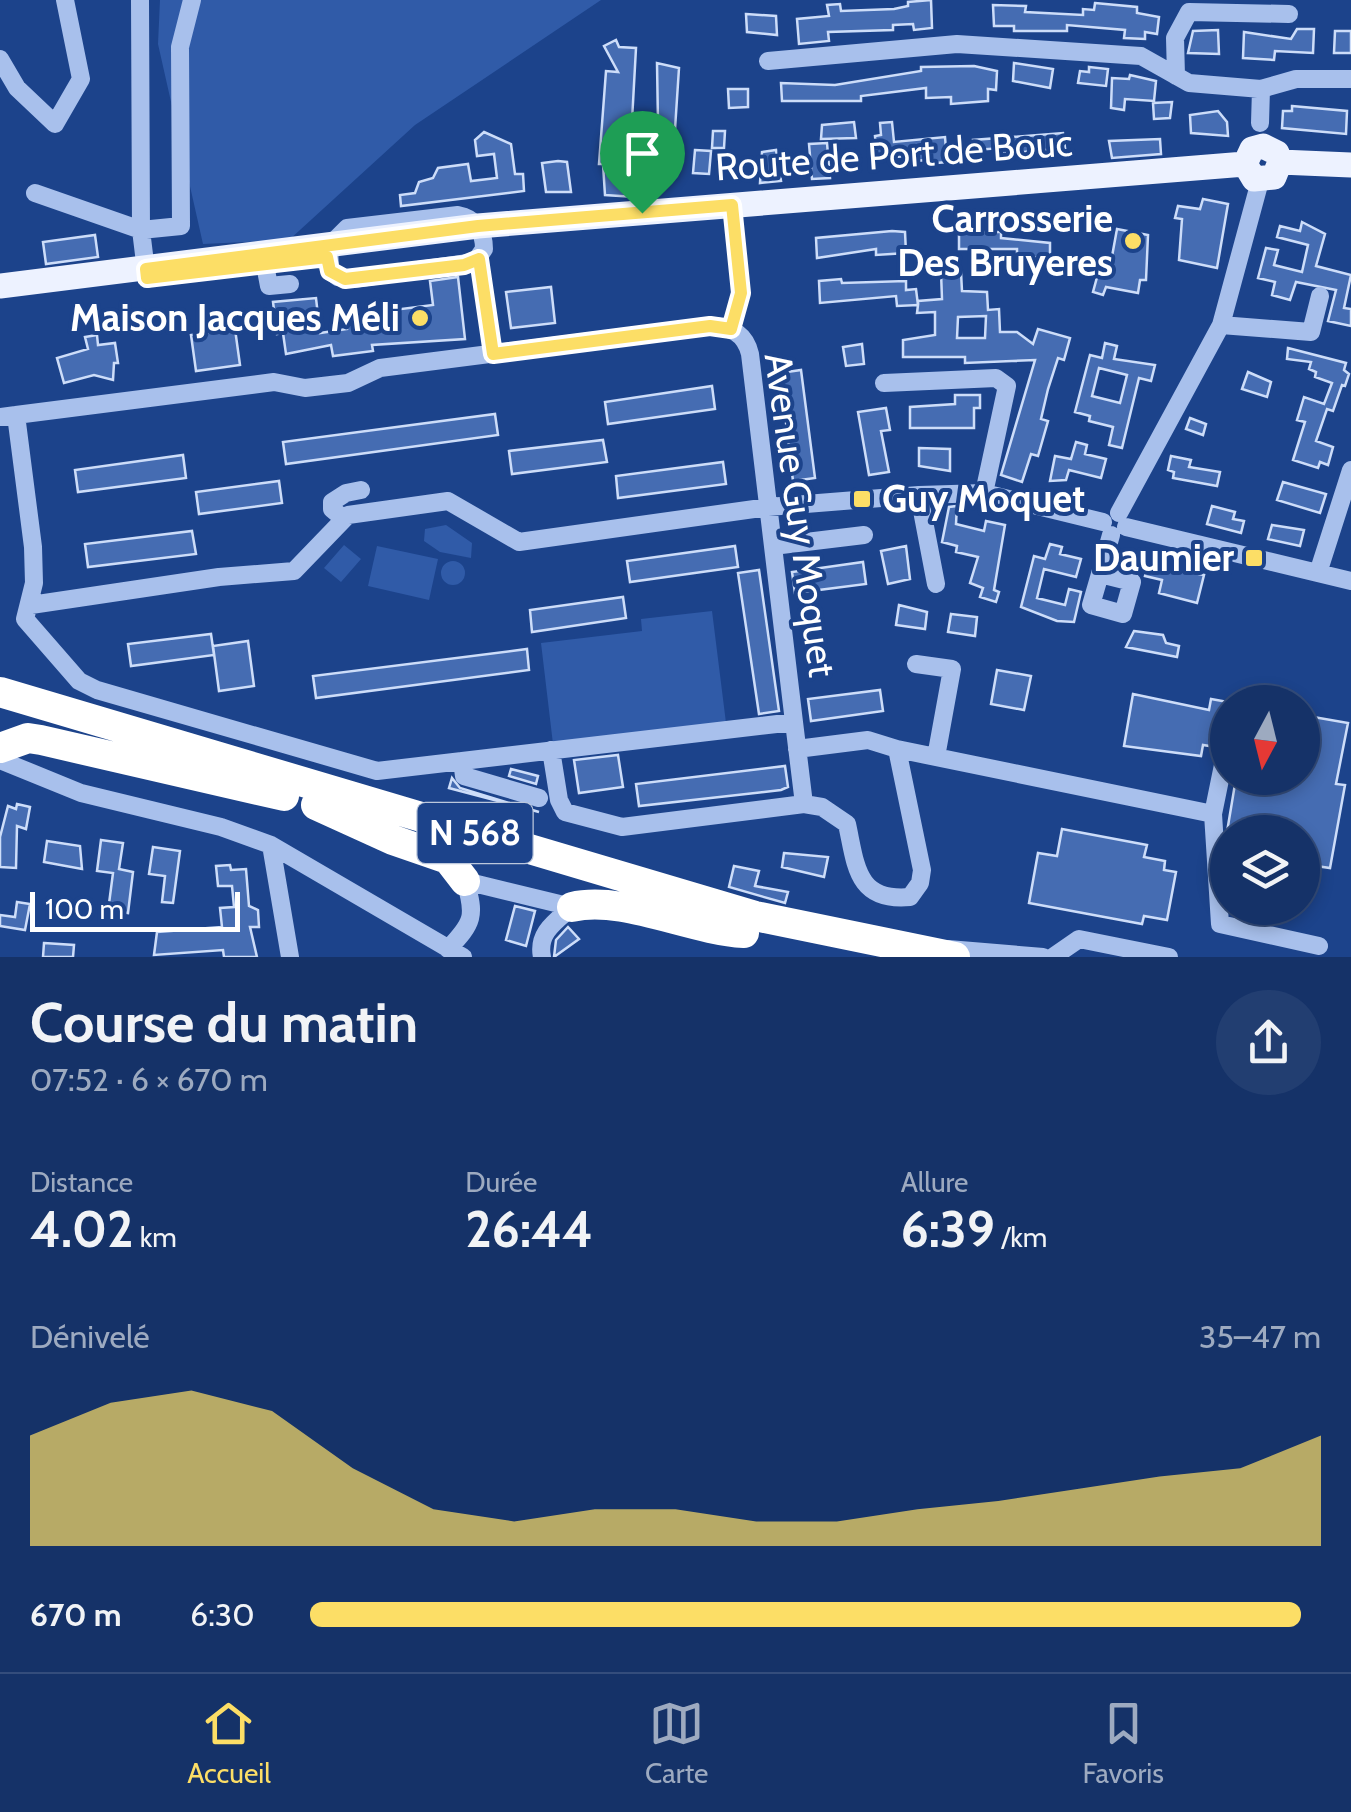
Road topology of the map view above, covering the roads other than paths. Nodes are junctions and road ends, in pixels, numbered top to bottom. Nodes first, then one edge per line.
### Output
1 (65, 0) edge
2 (140, 0) edge
3 (192, 0) edge
4 (1289, 14) dead end
5 (0, 59) edge
6 (768, 62) dead end
7 (1176, 76) junction
8 (1351, 79) edge
9 (1262, 90) junction
10 (1261, 155) junction
11 (1351, 166) edge
12 (35, 194) dead end
13 (732, 205) junction
14 (140, 230) junction
15 (480, 242) junction
16 (264, 259) junction
17 (146, 274) junction
18 (290, 284) dead end
19 (0, 286) edge
20 (1320, 296) dead end
21 (0, 300) edge
22 (1220, 325) junction
23 (731, 329) junction
24 (493, 354) junction
25 (884, 384) dead end
26 (8, 416) edge
27 (1351, 470) edge
28 (361, 490) dead end
29 (984, 494) junction
30 (919, 495) junction
31 (768, 508) junction
32 (344, 518) junction
33 (1115, 524) junction
34 (864, 535) dead end
35 (773, 546) junction
36 (1318, 573) junction
37 (1100, 574) dead end
38 (1351, 581) edge
39 (936, 584) dead end
40 (31, 605) junction
41 (916, 664) dead end
42 (0, 692) edge
43 (0, 711) edge
44 (794, 722) junction
45 (0, 748) edge
46 (797, 749) junction
47 (550, 750) junction
48 (897, 750) junction
49 (936, 758) junction
50 (0, 760) edge
51 (462, 761) junction
52 (1217, 795) edge
53 (284, 796) junction
54 (539, 798) dead end
55 (804, 804) junction
56 (316, 806) junction
57 (1213, 814) junction
58 (271, 845) junction
59 (465, 881) junction
60 (572, 907) junction
61 (744, 933) junction
62 (878, 942) junction
63 (1320, 946) dead end
64 (456, 953) edge
65 (1058, 954) edge
66 (290, 957) edge
67 (542, 957) edge
68 (851, 957) edge
69 (954, 957) edge
70 (1043, 957) edge
71 (1169, 957) edge

1 - 5 street
2 - 14 street
3 - 14 street
4 - 7 street
6 - 7 street
7 - 9 street
8 - 9 street
9 - 10 street
10 - 11 main road, Route de Port de Bouc
10 - 13 main road, Route de Port de Bouc
10 - 22 street
12 - 14 street
13 - 15 main road, Route de Port de Bouc
13 - 23 street
14 - 17 street
15 - 16 main road, Route de Port de Bouc
15 - 24 street
16 - 17 main road, Route de Port de Bouc
16 - 18 street
17 - 19 main road, Route de Port de Bouc
17 - 21 main road, Route de Port de Bouc
20 - 22 street
22 - 33 street
23 - 24 street, Avenue Guy Moquet
23 - 31 street, Avenue Guy Moquet
24 - 26 street, Avenue Guy Moquet
25 - 29 street
26 - 40 street, Avenue Guy Moquet
27 - 36 street
28 - 32 street
29 - 30 street
29 - 33 street
30 - 31 street
30 - 39 street
31 - 32 street
31 - 35 street, Avenue Guy Moquet
32 - 40 street
33 - 36 street
33 - 37 street
34 - 35 street
35 - 44 street, Avenue Guy Moquet
36 - 38 street
40 - 51 street, Avenue Guy Moquet
41 - 49 street
42 - 62 highway, N 568
43 - 53 highway, N 568
44 - 46 street, Avenue Guy Moquet
44 - 47 street, Avenue Guy Moquet
45 - 53 highway
46 - 48 street
46 - 55 street, Avenue Guy Moquet
47 - 51 street, Avenue Guy Moquet
47 - 55 street
48 - 49 street
48 - 55 street
49 - 57 street
50 - 58 street
51 - 54 street
52 - 57 street
53 - 56 highway, N 568
56 - 59 highway
56 - 61 highway, N 568
57 - 63 street
58 - 64 street
58 - 66 street
59 - 60 street
59 - 64 street
60 - 61 highway
60 - 67 street
61 - 68 highway, N 568
62 - 69 highway, N 568
62 - 70 street
65 - 71 street

